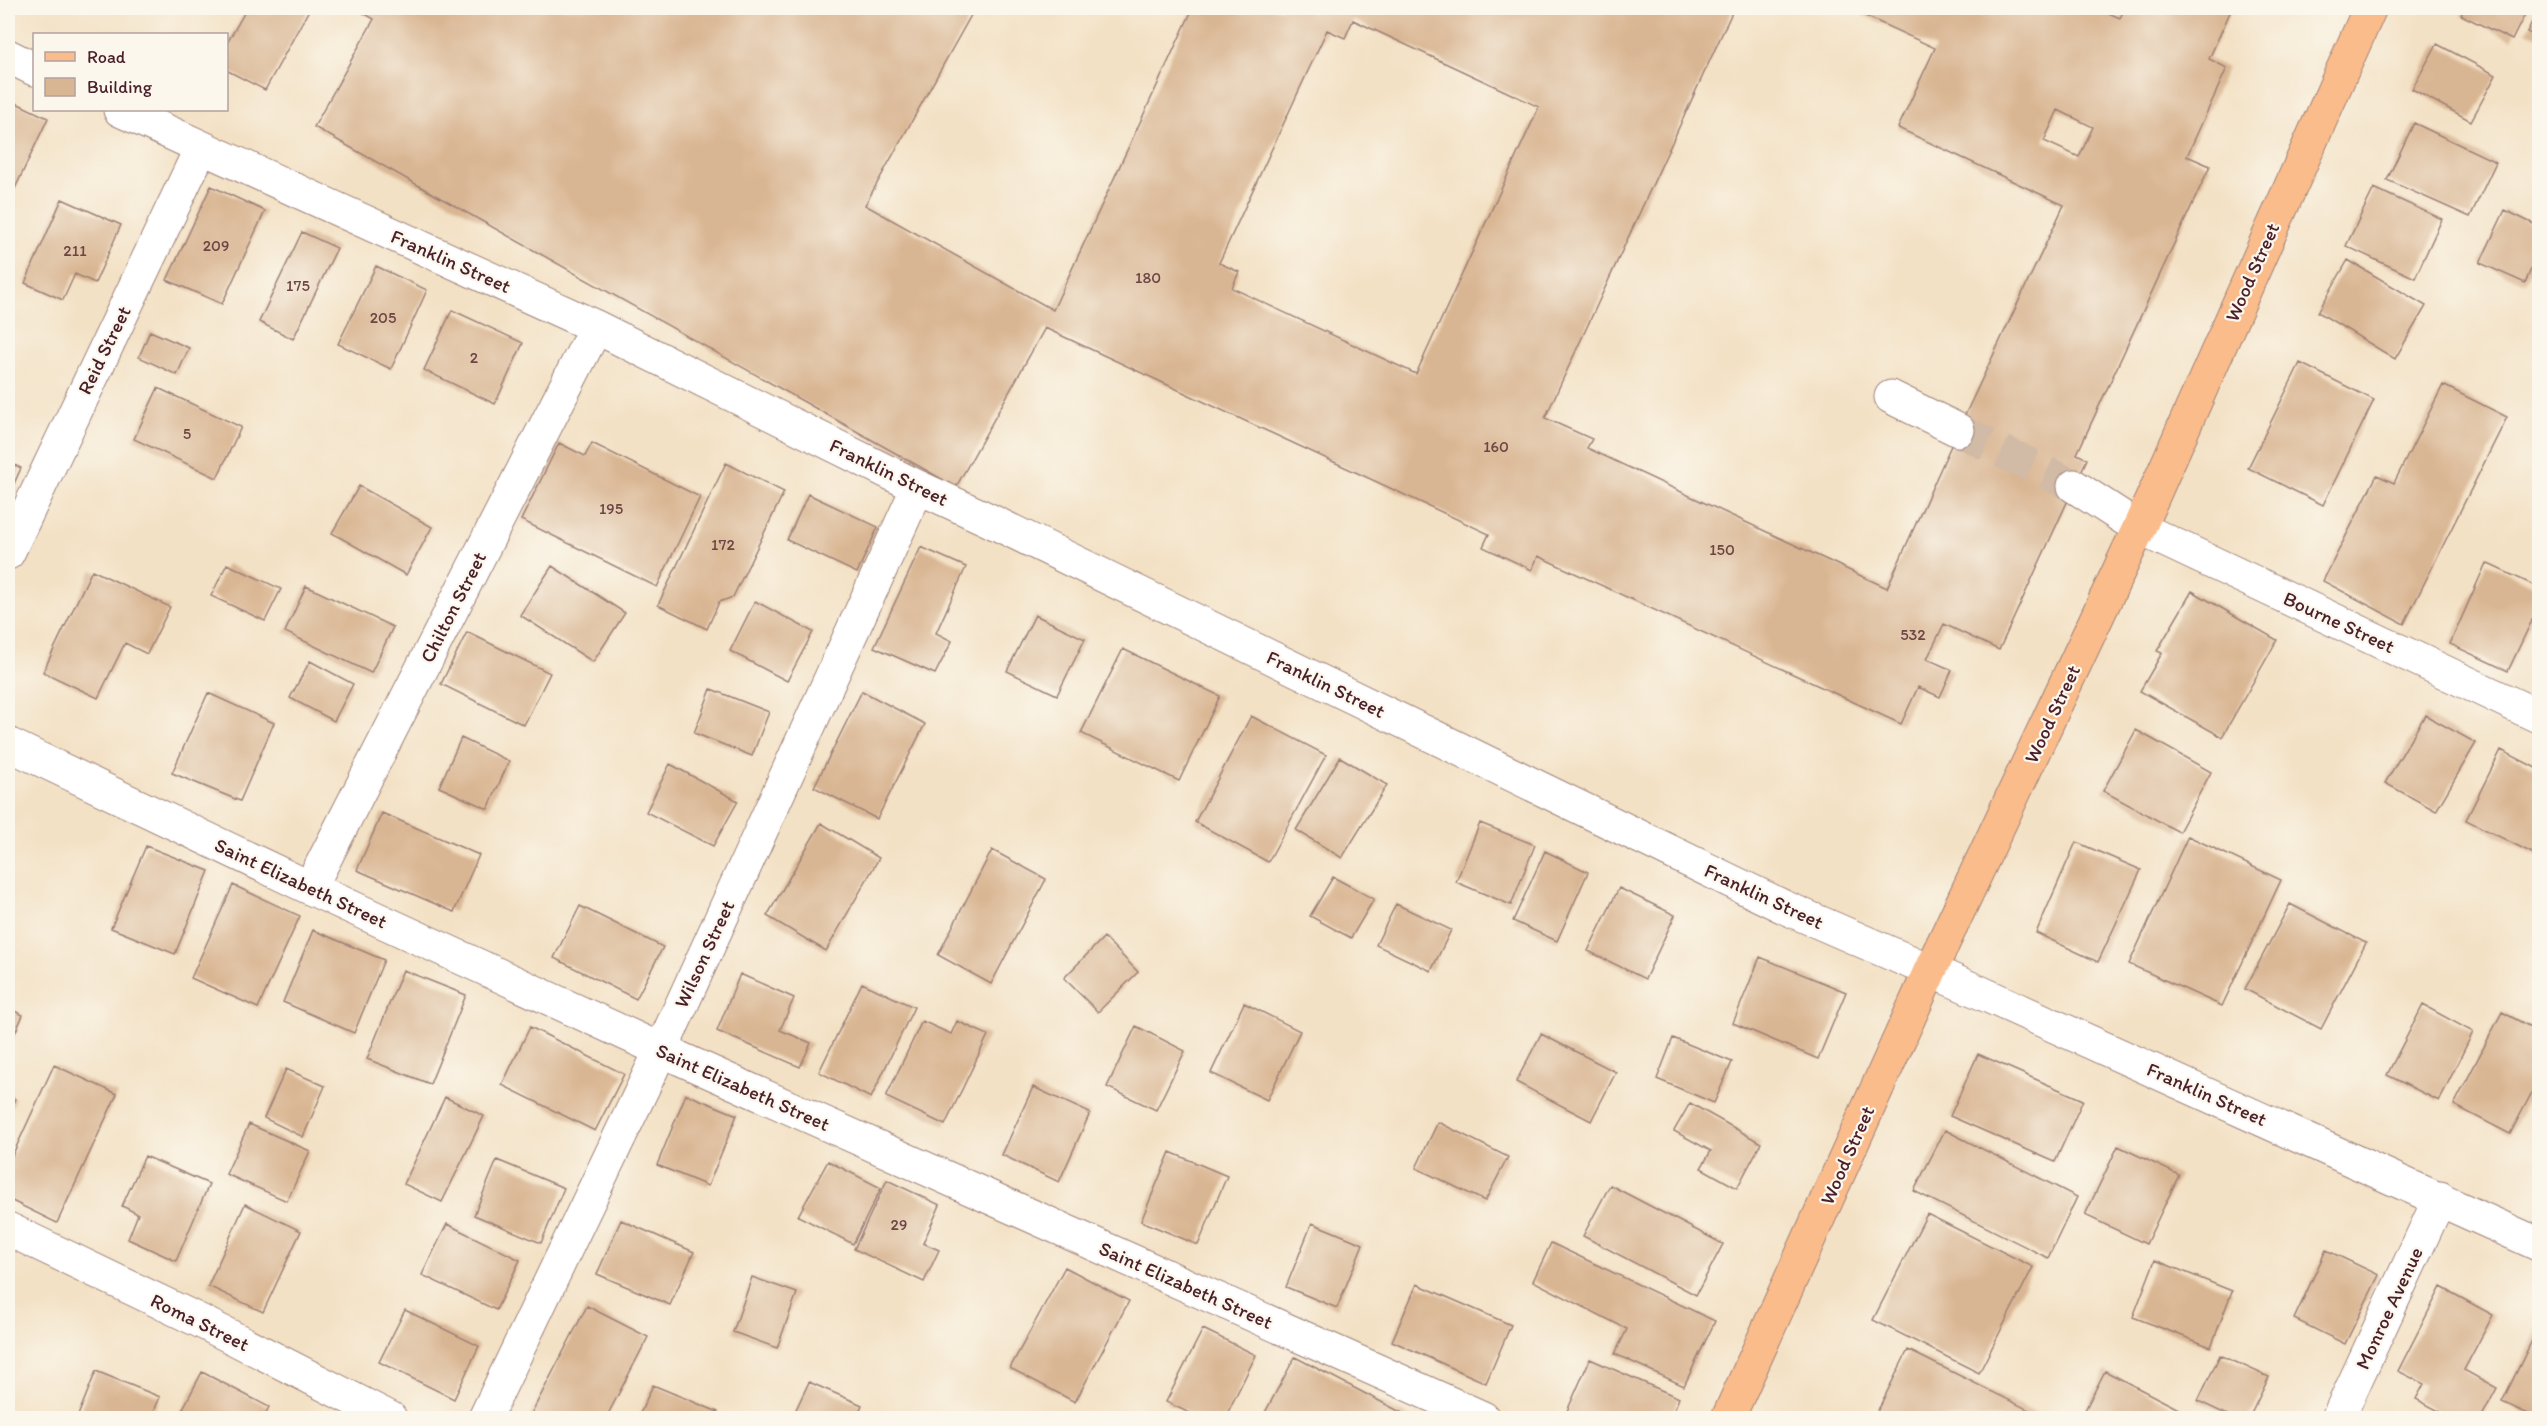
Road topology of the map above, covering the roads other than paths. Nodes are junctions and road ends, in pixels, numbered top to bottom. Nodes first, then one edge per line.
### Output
1 (2370, 8) edge
2 (8, 56) edge
3 (33, 68) edge
4 (122, 111) edge
5 (201, 148) junction
6 (596, 327) junction
7 (1890, 398) dead end
8 (1958, 430) tunnel mouth
9 (2074, 486) tunnel mouth
10 (918, 488) junction
11 (2139, 528) junction
12 (8, 553) edge
13 (2540, 717) edge
14 (8, 744) edge
15 (309, 888) junction
16 (1930, 971) junction
17 (661, 1050) junction
18 (2440, 1198) junction
19 (8, 1229) edge
20 (2540, 1245) edge
21 (390, 1419) edge
22 (485, 1419) edge
23 (1483, 1419) edge
24 (1728, 1419) edge
25 (2338, 1419) edge

1 - 11 main road, Wood Street
2 - 3 street
4 - 5 street, Franklin Street
5 - 6 street, Franklin Street
5 - 12 street, Reid Street
6 - 10 street, Franklin Street
6 - 15 street, Chilton Street
7 - 8 street
9 - 11 street, Bourne Street
10 - 16 street, Franklin Street
10 - 17 street, Wilson Street
11 - 13 street, Bourne Street
11 - 16 main road, Wood Street
14 - 15 street, Saint Elizabeth Street
15 - 17 street, Saint Elizabeth Street
16 - 18 street, Franklin Street
16 - 24 main road, Wood Street
17 - 22 street, Wilson Street
17 - 23 street, Saint Elizabeth Street
18 - 20 street, Franklin Street
18 - 25 street, Monroe Avenue
19 - 21 street, Roma Street

